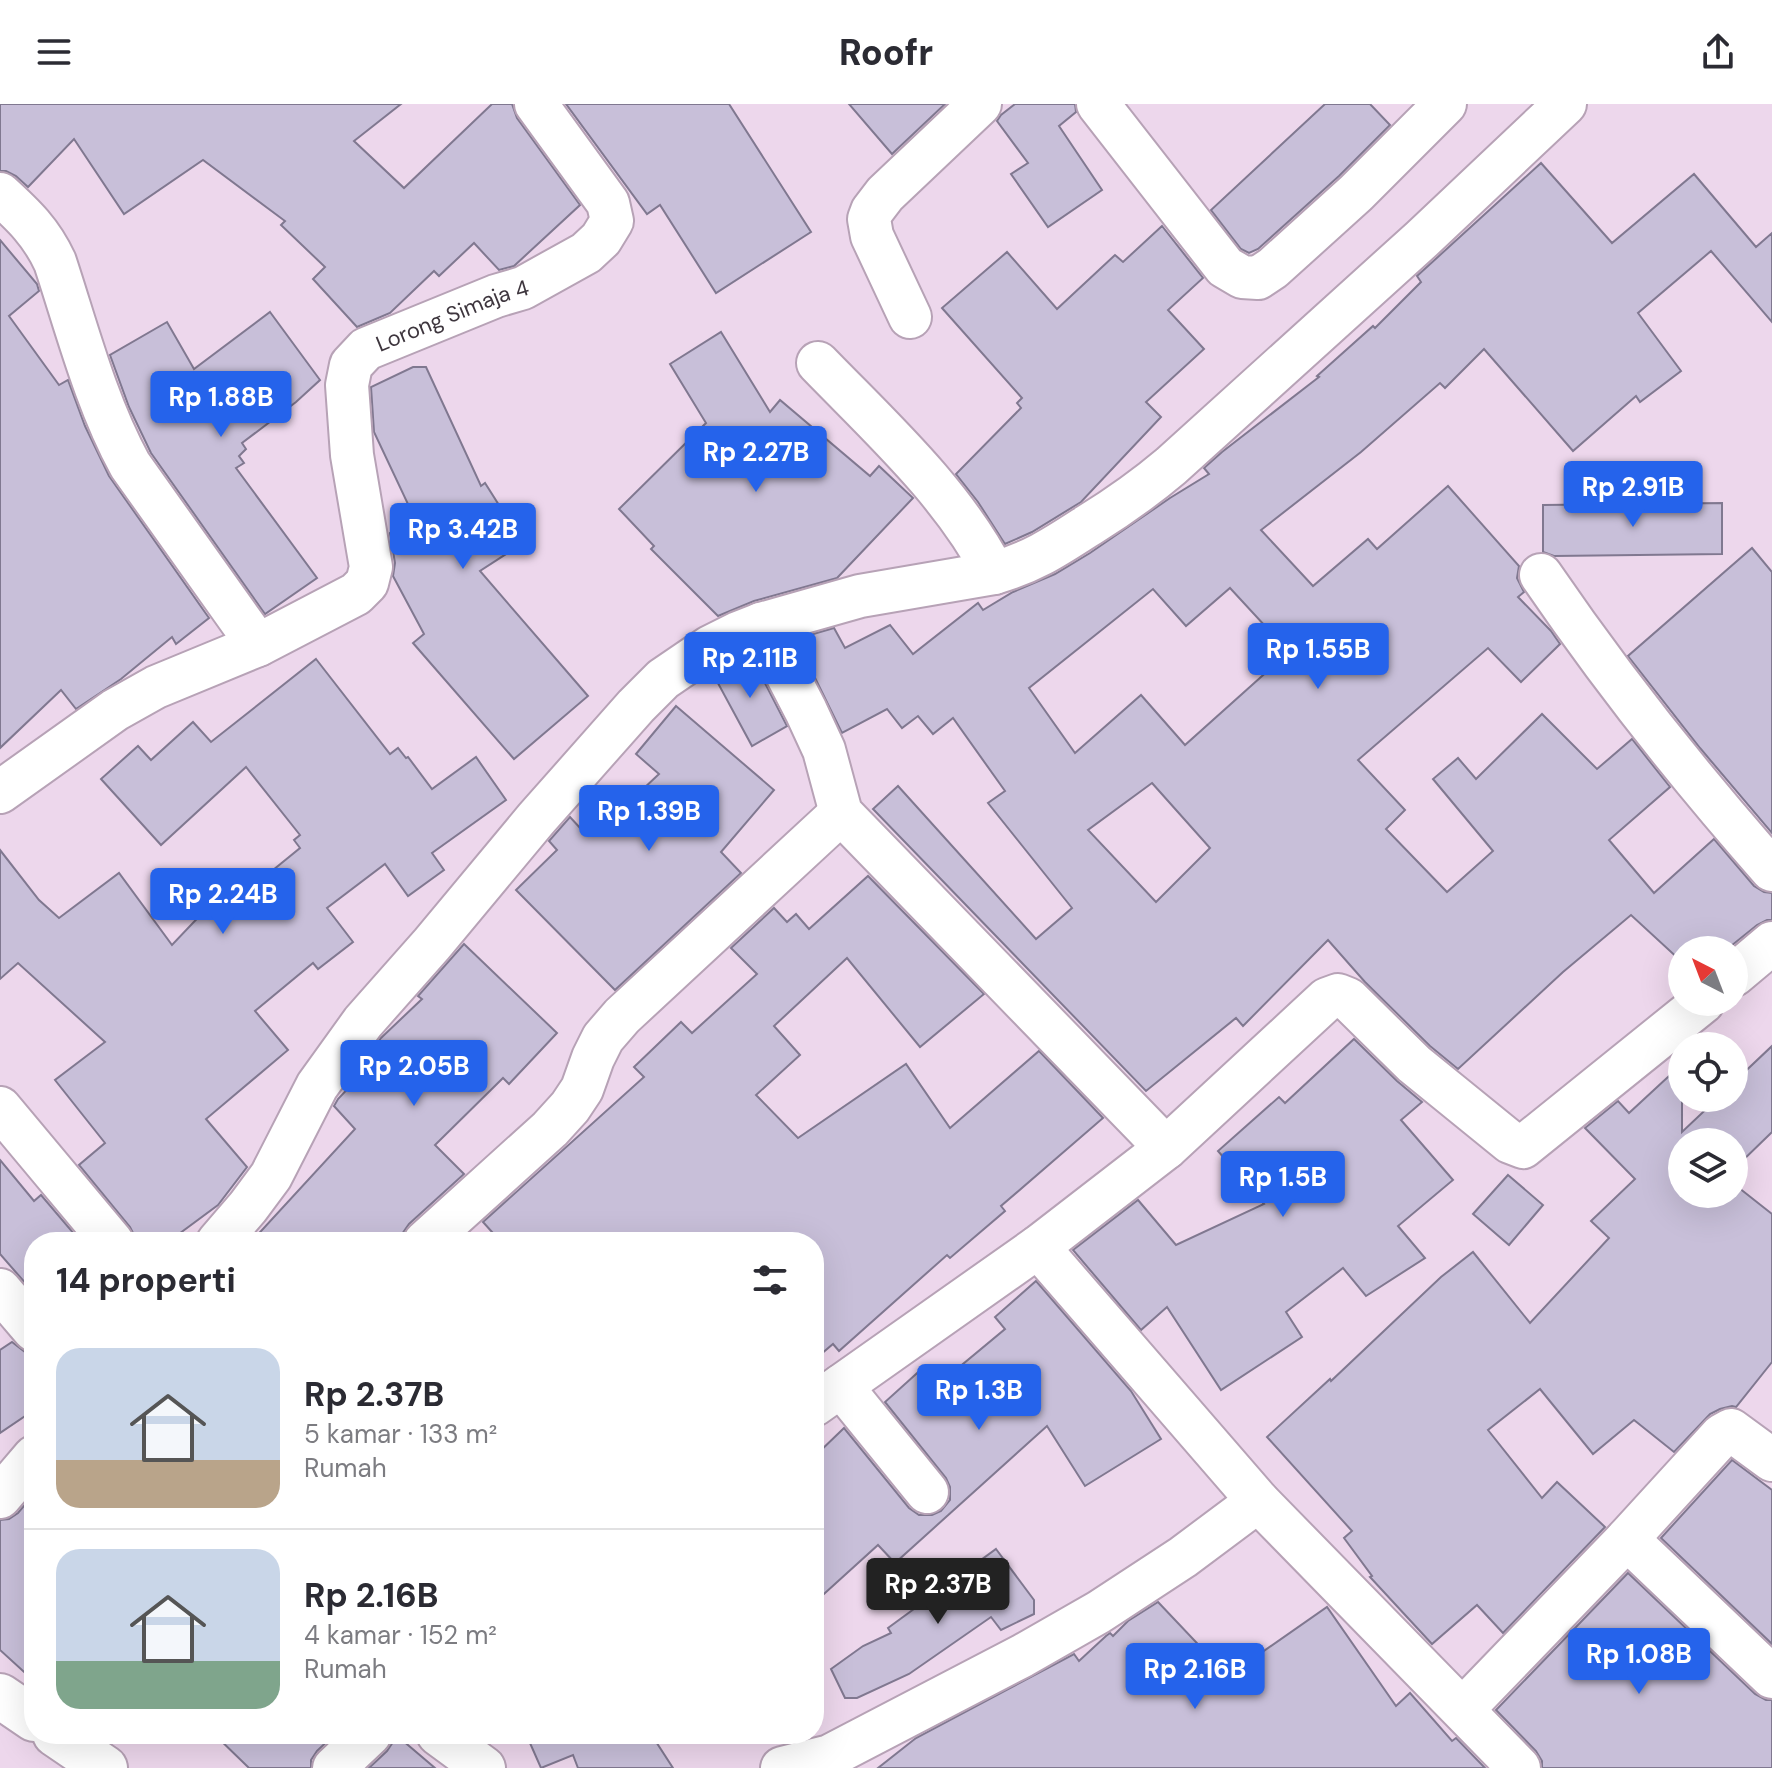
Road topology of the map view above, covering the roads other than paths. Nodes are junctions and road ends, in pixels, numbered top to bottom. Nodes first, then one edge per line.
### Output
1 (536, 104) edge
2 (980, 104) edge
3 (1098, 104) edge
4 (1445, 104) edge
5 (1565, 104) edge
6 (0, 194) edge
7 (910, 317) dead end
8 (818, 363) dead end
9 (994, 573) junction
10 (1541, 575) dead end
11 (761, 624) junction
12 (258, 645) junction
13 (0, 792) edge
14 (841, 813) junction
15 (1772, 870) edge
16 (1772, 943) edge
17 (1748, 963) edge
18 (1686, 1016) edge
19 (0, 1108) edge
20 (1166, 1148) junction
21 (104, 1232) edge
22 (227, 1232) edge
23 (436, 1232) edge
24 (1038, 1247) junction
25 (0, 1290) edge
26 (24, 1318) edge
27 (827, 1396) edge
28 (1772, 1460) edge
29 (24, 1469) edge
30 (927, 1492) dead end
31 (0, 1497) edge
32 (1258, 1501) junction
33 (1627, 1539) junction
34 (1772, 1677) edge
35 (0, 1696) edge
36 (1463, 1709) junction
37 (24, 1712) edge
38 (70, 1744) edge
39 (359, 1744) edge
40 (452, 1744) edge
41 (836, 1762) edge
42 (105, 1768) edge
43 (334, 1768) edge
44 (484, 1768) edge
45 (782, 1768) edge
46 (1519, 1768) edge

1 - 12 street, Lorong Simaja 4
2 - 7 street
3 - 4 street
5 - 9 street
6 - 12 street
8 - 9 street
9 - 11 street
10 - 15 street
11 - 14 street
11 - 22 street
12 - 13 street, Lorong Simaja 4
14 - 20 street
14 - 23 street
16 - 17 street
18 - 20 street
19 - 21 street
20 - 24 street
24 - 27 street
24 - 32 street
25 - 26 street
27 - 30 street
28 - 33 street
29 - 31 street
32 - 36 street
32 - 41 street
33 - 34 street
33 - 36 street
35 - 37 main road
36 - 46 street
38 - 42 main road
39 - 43 street
40 - 44 street
41 - 45 street

